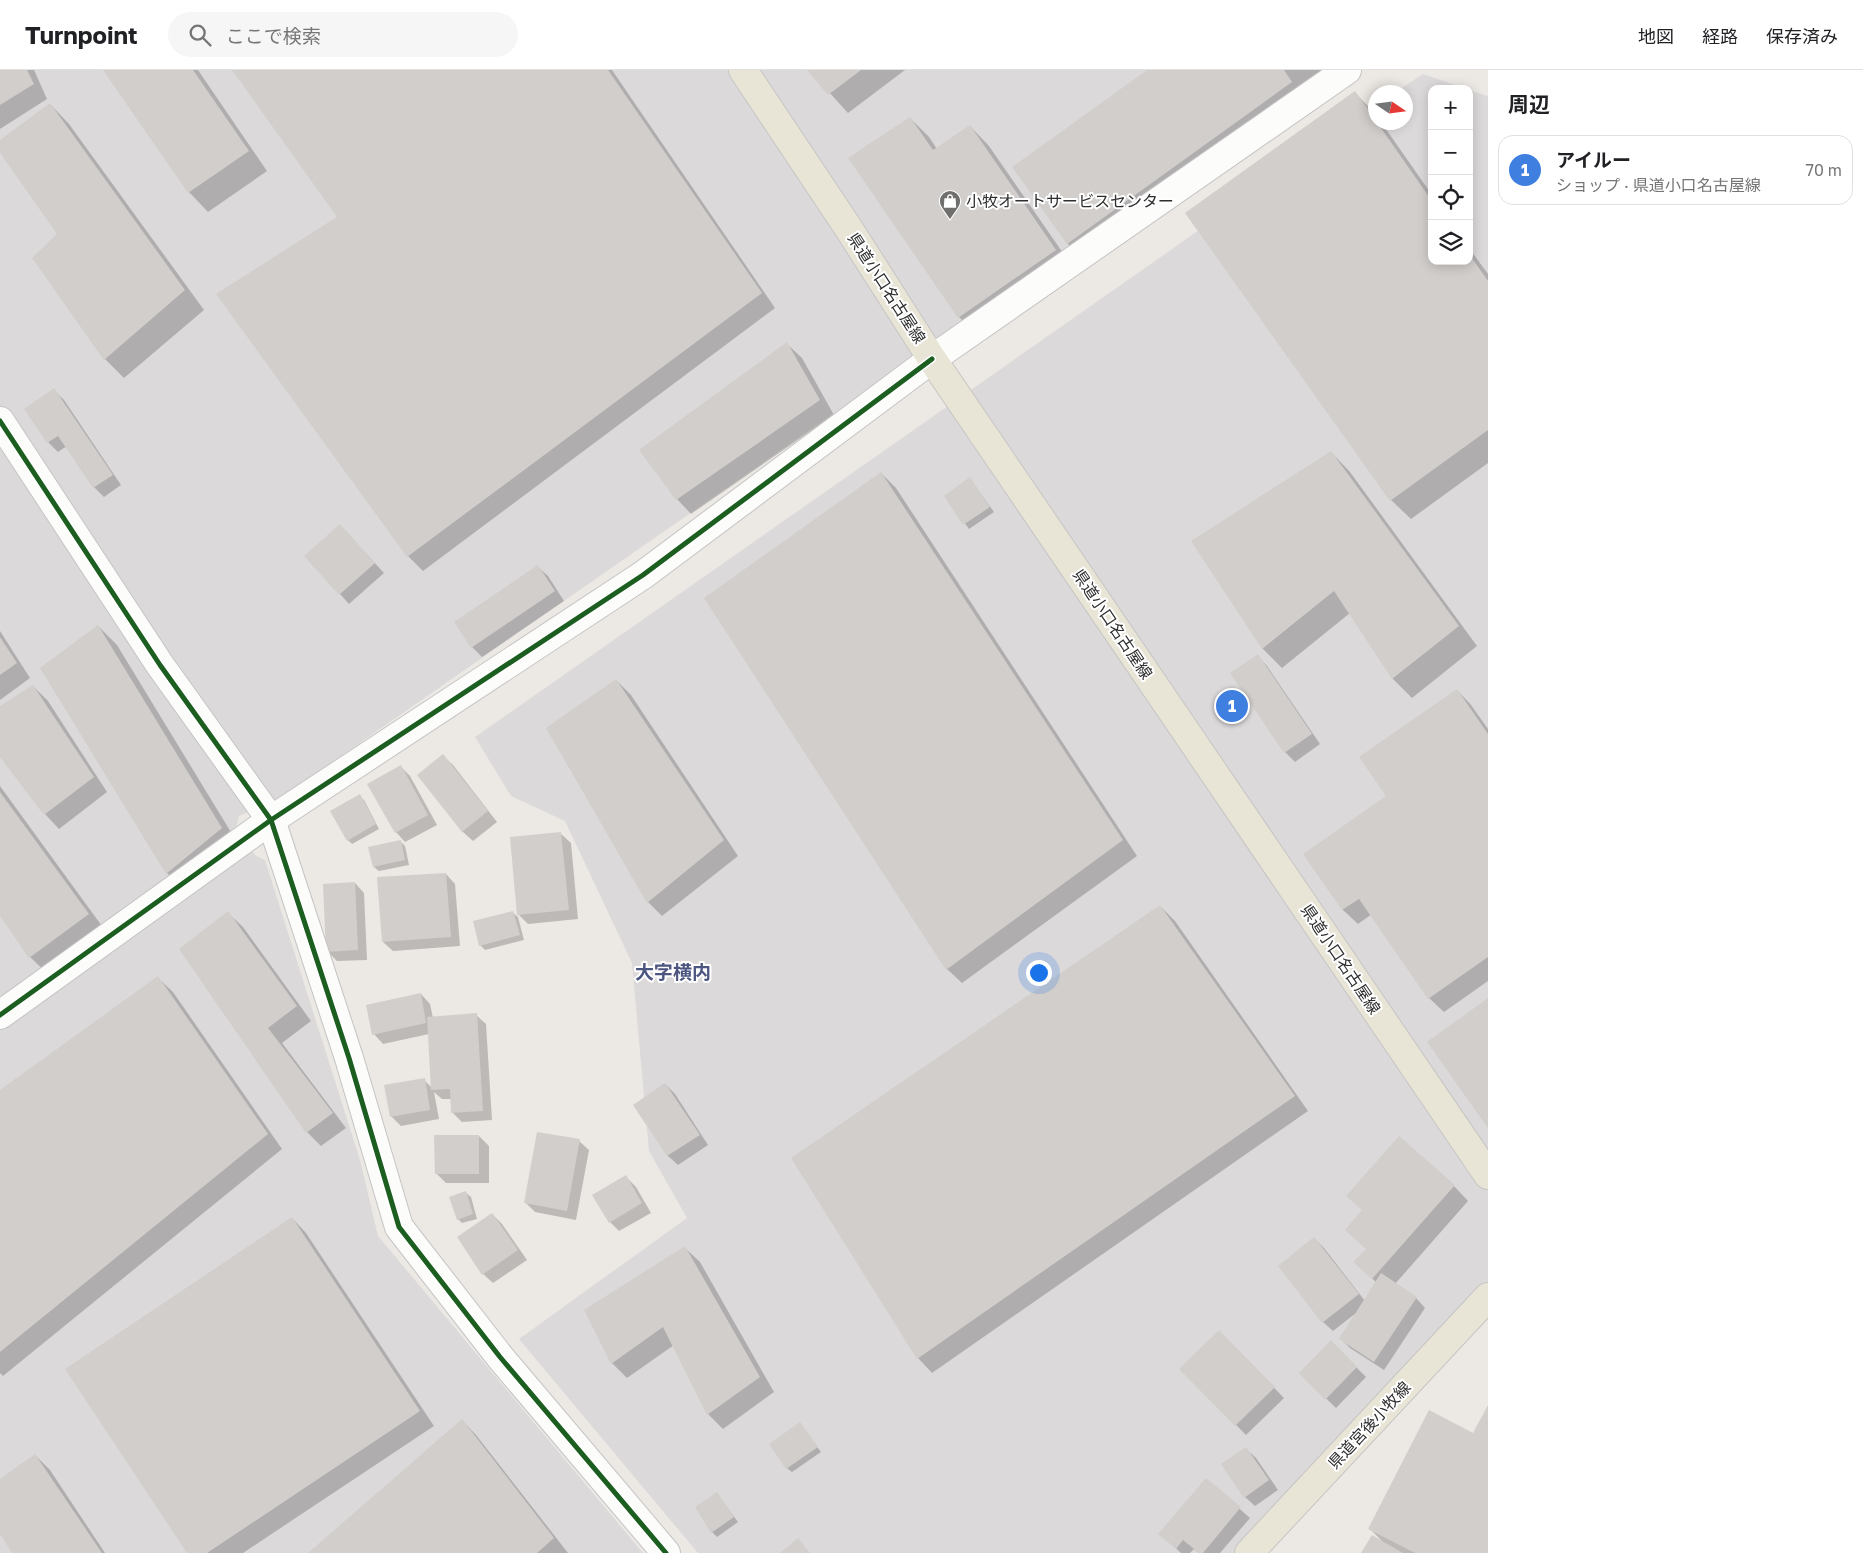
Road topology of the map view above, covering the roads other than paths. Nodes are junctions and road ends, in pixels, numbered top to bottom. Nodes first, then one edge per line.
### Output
1 (743, 70) edge
2 (1347, 70) edge
3 (932, 359) junction
4 (0, 421) edge
5 (271, 820) junction
6 (0, 1015) edge
7 (1488, 1175) edge
8 (1488, 1297) edge
9 (666, 1553) edge
10 (1249, 1553) edge

1 - 3 main road, 県道小口名古屋線
2 - 3 street
3 - 5 street
3 - 7 main road, 県道小口名古屋線
4 - 5 street
5 - 6 street
5 - 9 street
8 - 10 main road, 県道宮後小牧線

